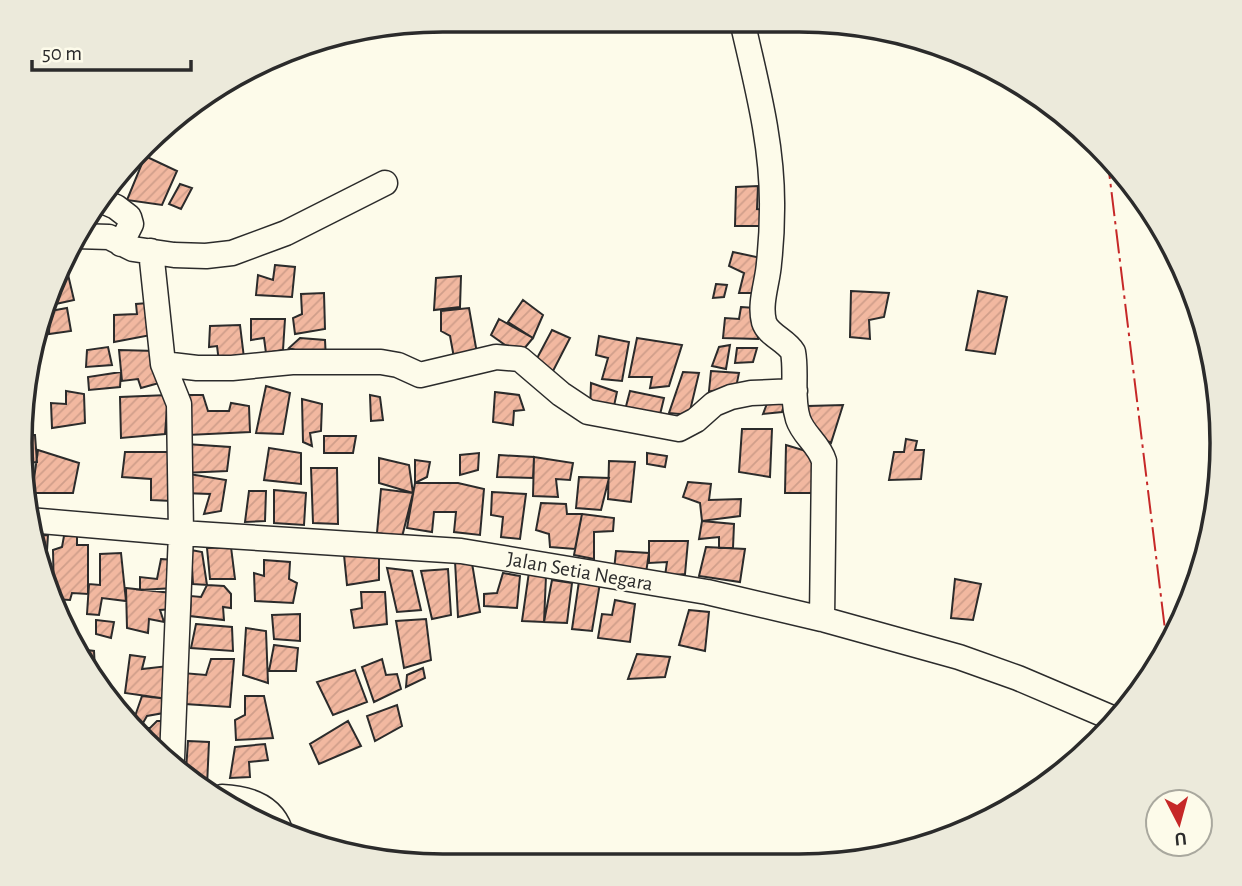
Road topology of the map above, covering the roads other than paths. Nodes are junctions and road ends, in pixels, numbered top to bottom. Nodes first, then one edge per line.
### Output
1 (745, 32) edge
2 (385, 183) dead end
3 (108, 204) edge
4 (87, 236) edge
5 (121, 244) junction
6 (151, 251) junction
7 (163, 364) junction
8 (795, 391) junction
9 (39, 521) edge
10 (181, 533) junction
11 (822, 619) junction
12 (1107, 716) edge
13 (172, 752) edge
14 (238, 799) edge
15 (275, 818) edge

1 - 8 street
2 - 6 street
3 - 5 street
4 - 5 street
5 - 6 street
6 - 7 street
7 - 8 street
7 - 10 street
8 - 11 street
9 - 10 street, Jalan Setia Negara
10 - 11 street, Jalan Setia Negara
10 - 13 street
11 - 12 street, Jalan Setia Negara
14 - 15 street

